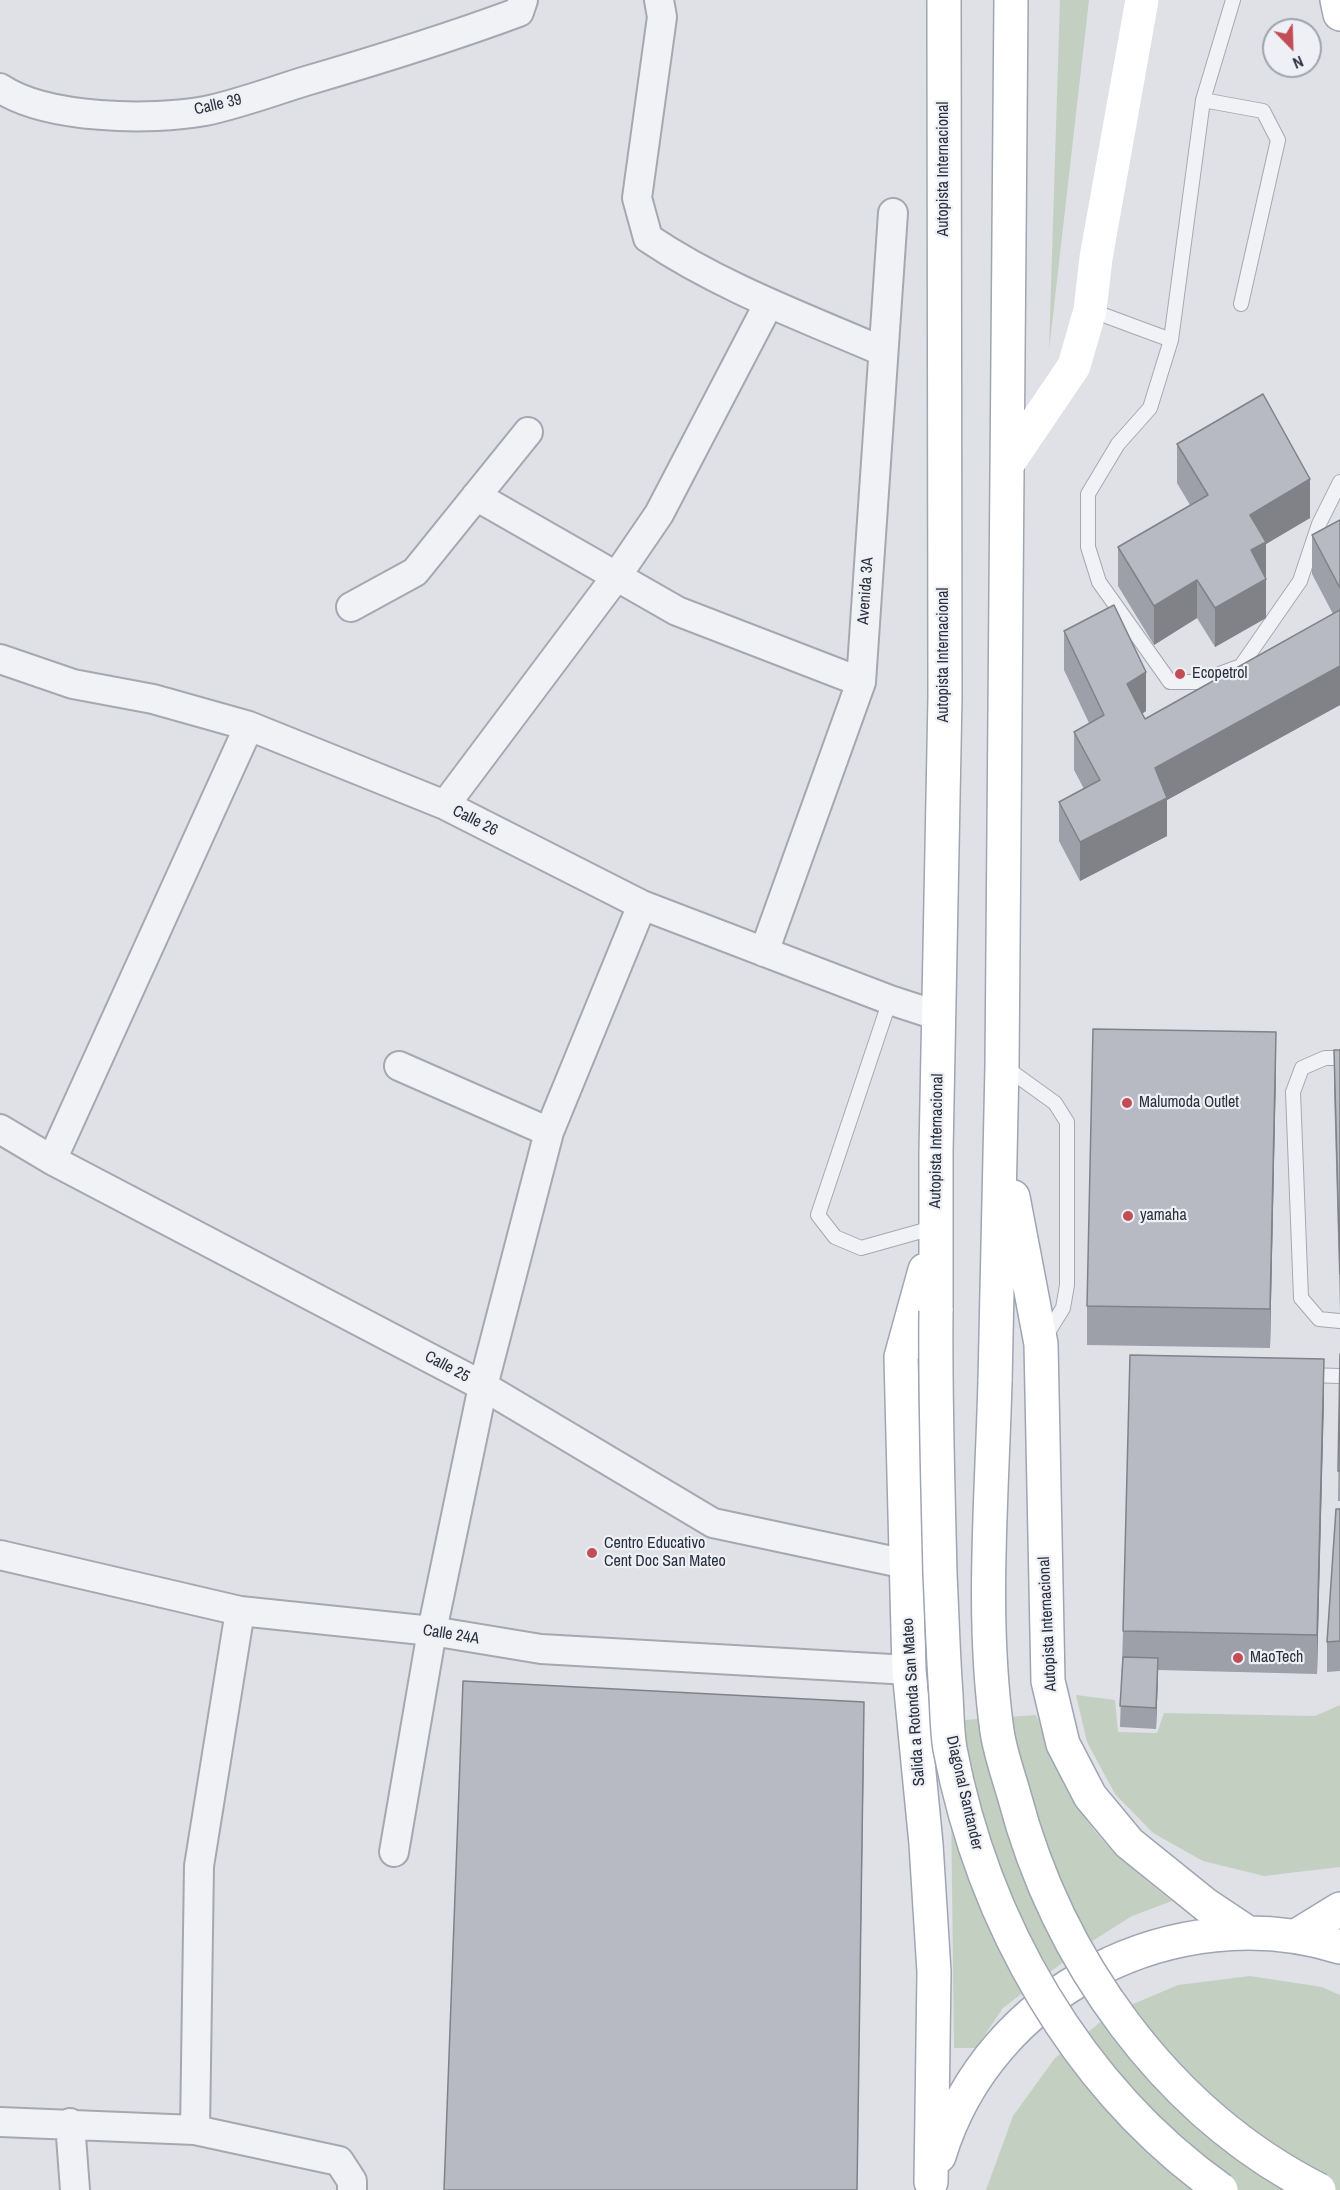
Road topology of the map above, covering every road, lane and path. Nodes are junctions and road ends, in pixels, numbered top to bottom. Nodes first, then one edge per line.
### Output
1 (523, 0) edge
2 (659, 0) edge
3 (944, 0) edge
4 (1011, 0) edge
5 (1142, 0) edge
6 (1233, 0) edge
7 (1337, 0) edge
8 (1340, 14) edge
9 (0, 88) edge
10 (1203, 100) junction
11 (893, 213) dead end
12 (769, 303) junction
13 (1240, 304) dead end
14 (1090, 310) junction
15 (1171, 340) junction
16 (882, 351) junction
17 (528, 432) dead end
18 (1009, 462) junction
19 (1340, 482) edge
20 (476, 496) junction
21 (616, 577) junction
22 (351, 607) dead end
23 (0, 659) edge
24 (861, 682) junction
25 (249, 726) junction
26 (445, 805) junction
27 (642, 905) junction
28 (764, 952) junction
29 (890, 1000) junction
30 (939, 1016) junction
31 (1340, 1058) edge
32 (399, 1066) dead end
33 (1002, 1066) junction
34 (0, 1129) edge
35 (1000, 1129) junction
36 (549, 1132) junction
37 (52, 1160) junction
38 (936, 1227) junction
39 (936, 1311) joint
40 (1340, 1321) edge
41 (1041, 1344) junction
42 (1292, 1375) edge
43 (1340, 1376) edge
44 (483, 1386) junction
45 (0, 1555) edge
46 (906, 1564) junction
47 (240, 1611) junction
48 (432, 1631) junction
49 (909, 1670) junction
50 (394, 1852) dead end
51 (1340, 1909) edge
52 (1248, 1933) junction
53 (1296, 1936) junction
54 (1340, 1947) edge
55 (0, 2122) edge
56 (70, 2123) junction
57 (195, 2130) junction
58 (930, 2186) edge
59 (75, 2190) edge
60 (352, 2190) edge
61 (1221, 2190) edge
62 (1319, 2190) edge

1 - 9 street, Calle 39
2 - 12 street
3 - 30 main road, Autopista Internacional
4 - 18 main road, Autopista Internacional
5 - 14 main road
6 - 10 lane
7 - 8 main road
10 - 13 lane
10 - 15 lane
11 - 16 street, Avenida 3A
12 - 16 street
12 - 21 street
14 - 15 lane
14 - 18 main road
15 - 19 lane
16 - 24 street, Avenida 3A
17 - 20 street
18 - 33 main road, Autopista Internacional
20 - 21 street
20 - 22 street
21 - 24 street
21 - 26 street
23 - 25 street, Calle 26
24 - 28 street, Avenida 3A
25 - 26 street, Calle 26
25 - 37 street
26 - 27 street, Calle 26
27 - 28 street, Calle 26
27 - 36 street
28 - 29 street, Calle 26
29 - 30 street, Calle 26
29 - 38 lane
30 - 38 main road, Autopista Internacional
31 - 40 lane
32 - 36 street
33 - 35 main road, Autopista Internacional
33 - 41 lane
34 - 37 street, Calle 25
35 - 41 main road, Autopista Internacional
35 - 62 main road, Autopista Internacional, bridge
36 - 44 street
37 - 44 street, Calle 25
38 - 39 main road, Autopista Internacional
38 - 46 main road, Salida a Rotonda San Mateo
39 - 61 main road, Diagonal Santander, bridge
41 - 52 main road, Autopista Internacional
42 - 43 lane
44 - 46 street, Calle 25
44 - 48 street
45 - 47 street, Calle 24A
46 - 49 main road, Salida a Rotonda San Mateo
47 - 48 street, Calle 24A
47 - 57 street
48 - 49 street, Calle 24A
48 - 50 street
49 - 58 main road, Salida a Rotonda San Mateo
51 - 53 main road
52 - 53 main road
52 - 58 main road
53 - 54 main road
55 - 56 street
56 - 57 street
56 - 59 street
57 - 60 street

